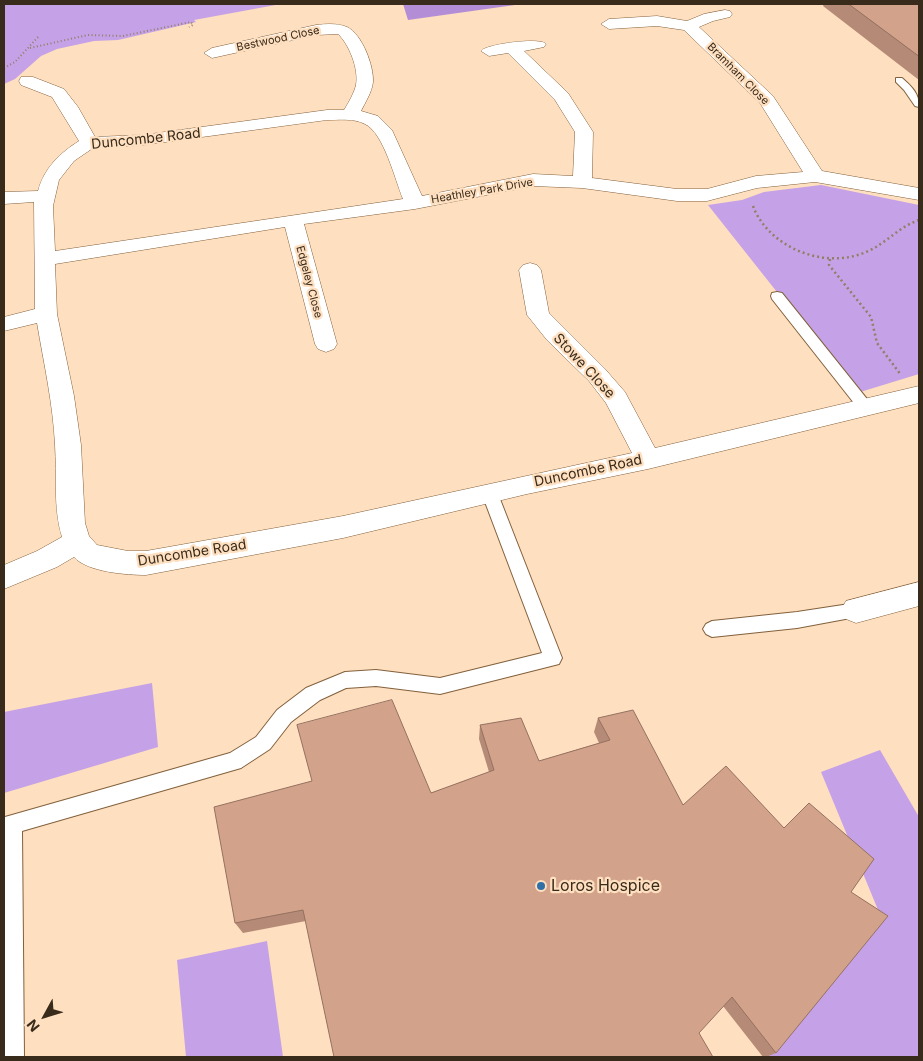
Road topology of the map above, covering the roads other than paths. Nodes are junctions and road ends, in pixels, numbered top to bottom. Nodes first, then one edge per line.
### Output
1 (725, 14) dead end
2 (609, 24) dead end
3 (689, 26) junction
4 (538, 44) dead end
5 (512, 48) junction
6 (489, 51) dead end
7 (212, 53) dead end
8 (899, 80) dead end
9 (27, 81) dead end
10 (919, 104) edge
11 (351, 114) junction
12 (89, 143) junction
13 (815, 176) junction
14 (582, 182) junction
15 (919, 194) edge
16 (46, 196) junction
17 (4, 198) edge
18 (415, 203) junction
19 (293, 220) junction
20 (45, 259) junction
21 (530, 270) dead end
22 (777, 296) dead end
23 (46, 314) junction
24 (4, 324) edge
25 (326, 344) dead end
26 (918, 397) edge
27 (866, 408) junction
28 (648, 459) junction
29 (490, 494) junction
30 (77, 542) junction
31 (4, 577) edge
32 (919, 594) edge
33 (856, 610) joint
34 (712, 629) dead end
35 (12, 1057) edge

1 - 3 street
2 - 3 street
3 - 13 street, Bramham Close
4 - 5 street
5 - 6 street
5 - 14 street
7 - 11 street, Bestwood Close
8 - 10 lane
9 - 12 street
11 - 12 street, Duncombe Road
11 - 18 street, Duncombe Road
12 - 16 street, Duncombe Road
13 - 14 street, Heathley Park Drive
13 - 15 street, Heathley Park Drive
14 - 18 street, Heathley Park Drive
16 - 17 street
16 - 20 street, Duncombe Road
18 - 19 street, Heathley Park Drive
19 - 20 street, Heathley Park Drive
19 - 25 street, Edgeley Close
20 - 23 street, Duncombe Road
21 - 28 street, Stowe Close
22 - 27 lane
23 - 24 street
23 - 30 street, Duncombe Road
26 - 27 street, Duncombe Road
27 - 28 street, Duncombe Road
28 - 29 street, Duncombe Road
29 - 30 street, Duncombe Road
29 - 35 lane
30 - 31 street
32 - 33 street
33 - 34 lane

